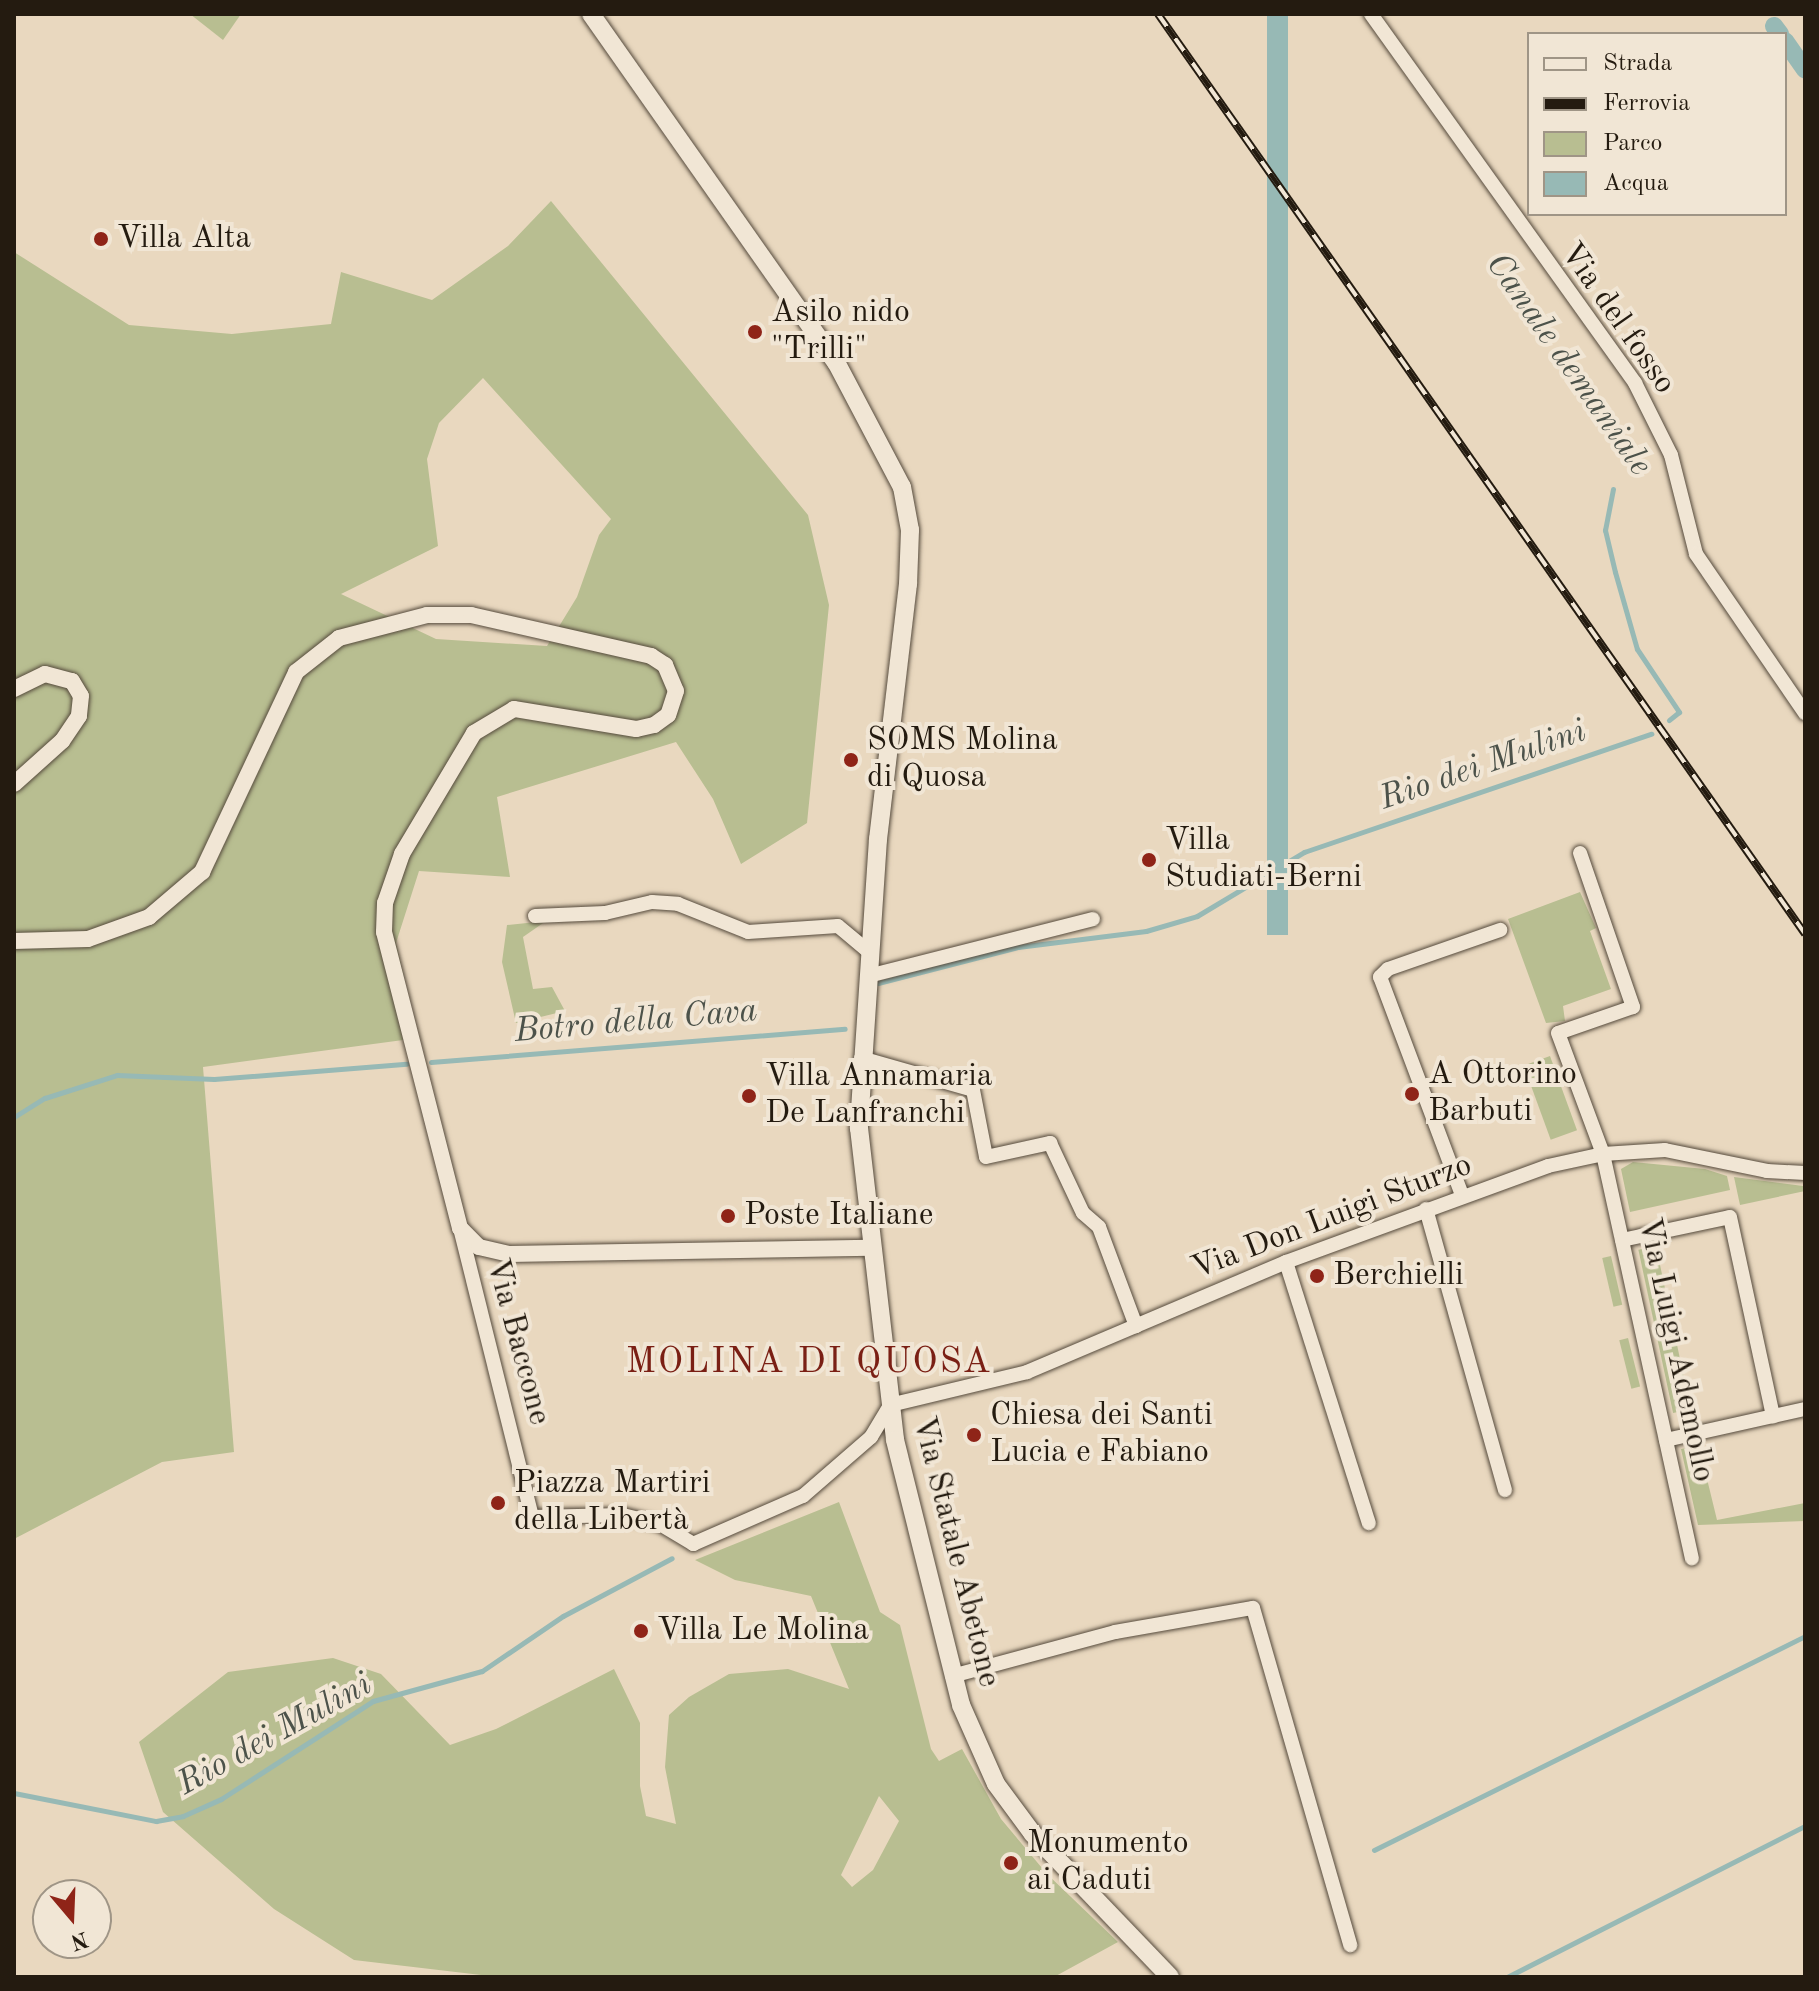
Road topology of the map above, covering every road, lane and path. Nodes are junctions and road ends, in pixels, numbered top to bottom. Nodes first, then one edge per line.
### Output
1 (591, 14) edge
2 (1371, 14) edge
3 (14, 689) edge
4 (1805, 713) edge
5 (14, 784) edge
6 (1580, 853) dead end
7 (535, 916) dead end
8 (1093, 919) dead end
9 (1500, 930) dead end
10 (14, 941) edge
11 (869, 952) junction
12 (868, 976) junction
13 (861, 1058) junction
14 (1603, 1154) junction
15 (1805, 1173) edge
16 (1462, 1195) junction
17 (1426, 1209) junction
18 (460, 1228) junction
19 (1622, 1240) junction
20 (870, 1248) junction
21 (1286, 1262) junction
22 (1136, 1326) junction
23 (890, 1405) junction
24 (1805, 1409) edge
25 (1773, 1416) junction
26 (1666, 1440) junction
27 (1505, 1490) dead end
28 (1369, 1523) dead end
29 (1692, 1558) dead end
30 (952, 1676) junction
31 (1350, 1945) dead end
32 (1170, 1977) edge

1 - 11 main road, Via Statale Abetone
2 - 4 street, Via del fosso
3 - 5 street
6 - 14 street, Via Luigi Ademollo
7 - 11 street
8 - 12 street
9 - 16 street
10 - 18 street
11 - 12 main road, Via Statale Abetone
12 - 13 main road, Via Statale Abetone
13 - 20 main road, Via Statale Abetone
13 - 22 street
14 - 15 street, Via Don Luigi Sturzo
14 - 16 street, Via Don Luigi Sturzo
14 - 19 street, Via Luigi Ademollo
16 - 17 street, Via Don Luigi Sturzo
17 - 21 street, Via Don Luigi Sturzo
17 - 27 street
18 - 20 street
18 - 23 street, Via Baccone
19 - 25 street
19 - 26 street, Via Luigi Ademollo
20 - 23 main road, Via Statale Abetone
21 - 22 street, Via Don Luigi Sturzo
21 - 28 street
22 - 23 street, Via Don Luigi Sturzo
23 - 30 main road, Via Statale Abetone
24 - 25 street
25 - 26 street
26 - 29 street, Via Luigi Ademollo
30 - 31 street
30 - 32 main road, Via Statale Abetone

